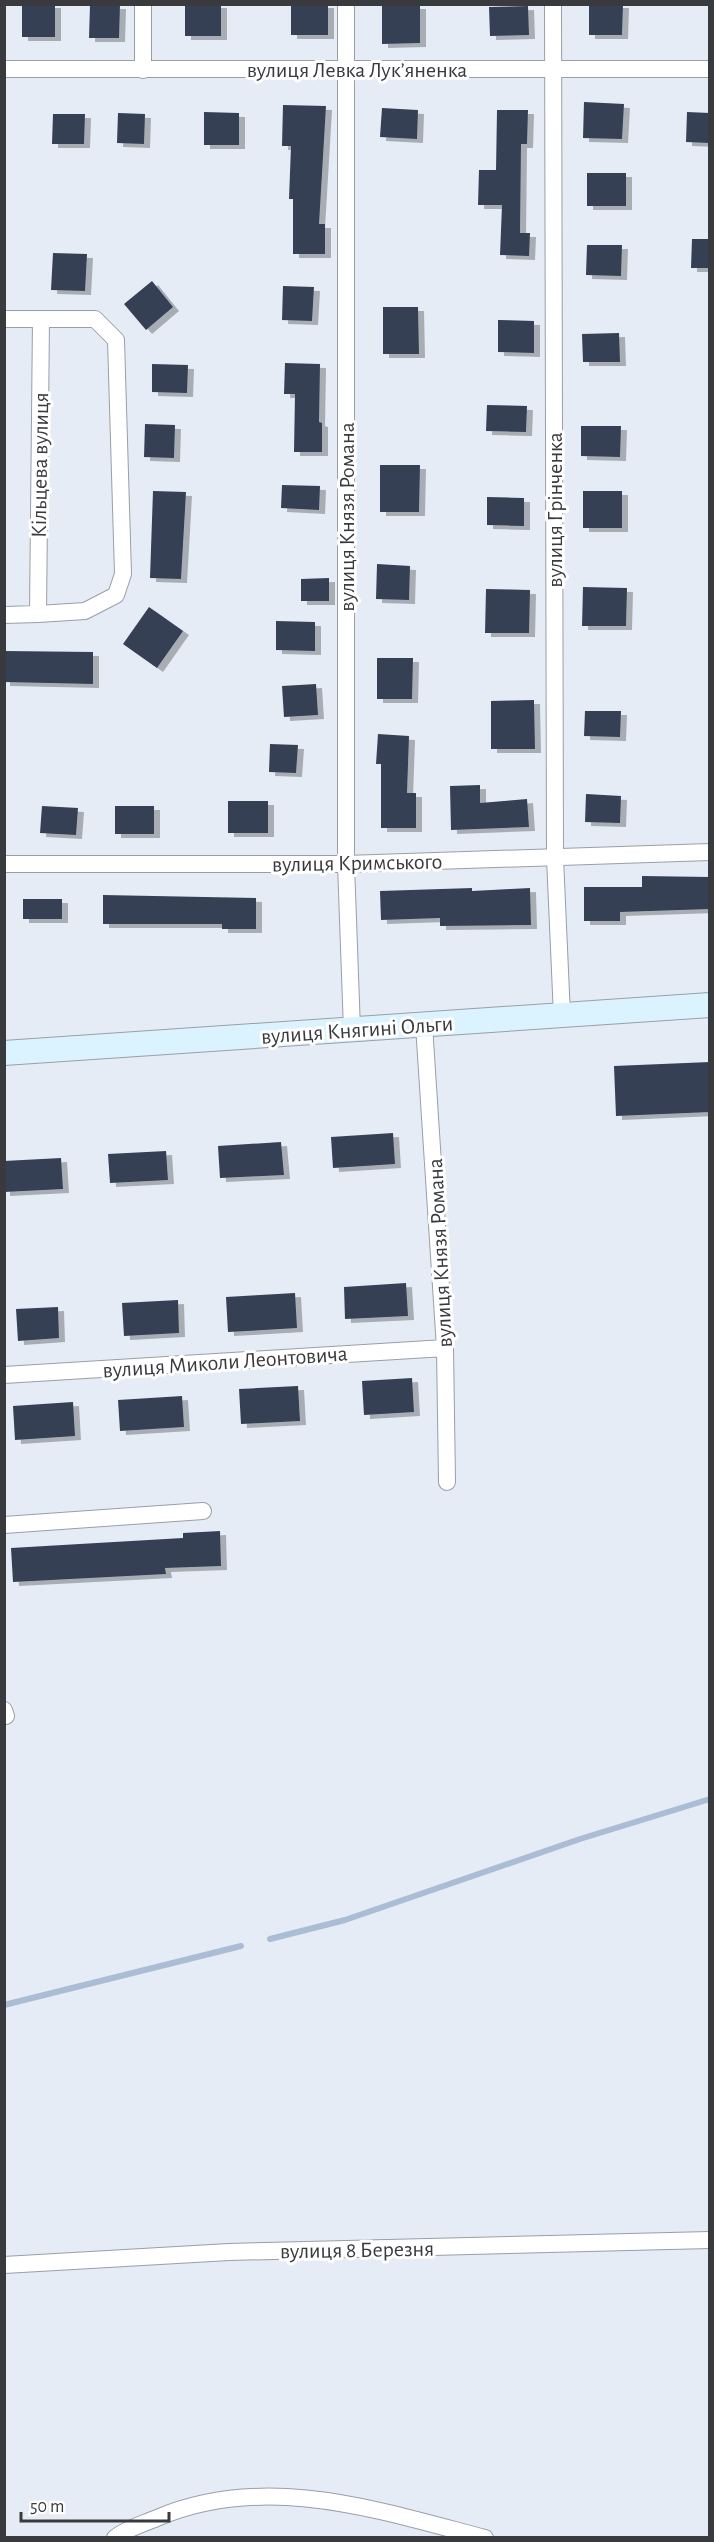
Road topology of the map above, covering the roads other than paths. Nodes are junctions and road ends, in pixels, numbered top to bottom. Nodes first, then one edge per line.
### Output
1 (143, 4) edge
2 (346, 4) edge
3 (553, 4) edge
4 (553, 68) junction
5 (4, 69) edge
6 (346, 69) junction
7 (710, 69) edge
8 (143, 70) junction
9 (4, 319) edge
10 (41, 319) junction
11 (38, 614) junction
12 (4, 615) edge
13 (710, 852) edge
14 (555, 858) junction
15 (4, 864) edge
16 (346, 864) junction
17 (710, 1005) edge
18 (562, 1016) junction
19 (424, 1024) junction
20 (352, 1030) junction
21 (4, 1053) edge
22 (445, 1348) junction
23 (4, 1375) edge
24 (447, 1482) dead end
25 (203, 1511) dead end
26 (4, 1526) edge
27 (710, 2240) edge
28 (4, 2265) edge
29 (115, 2538) edge
30 (485, 2538) edge

1 - 8 street
2 - 6 street, вулиця Князя Романа
3 - 4 street, вулиця Грінченка
4 - 6 street, вулиця Левка Лукʼяненка
4 - 7 street, вулиця Левка Лукʼяненка
4 - 14 street, вулиця Грінченка
5 - 8 street, вулиця Левка Лукʼяненка
6 - 8 street, вулиця Левка Лукʼяненка
6 - 16 street, вулиця Князя Романа
9 - 10 street
10 - 11 street, Кільцева вулиця
10 - 11 street
11 - 12 street
13 - 14 street, вулиця Кримського
14 - 16 street, вулиця Кримського
14 - 18 street, вулиця Грінченка
15 - 16 street, вулиця Кримського
16 - 20 street, вулиця Князя Романа
17 - 18 street, вулиця Княгині Ольги
18 - 19 street, вулиця Княгині Ольги
19 - 20 street, вулиця Княгині Ольги
19 - 22 street, вулиця Князя Романа
20 - 21 street, вулиця Княгині Ольги
22 - 23 street, вулиця Миколи Леонтовича
22 - 24 street, вулиця Князя Романа
25 - 26 street
27 - 28 street, вулиця 8 Березня
29 - 30 street

